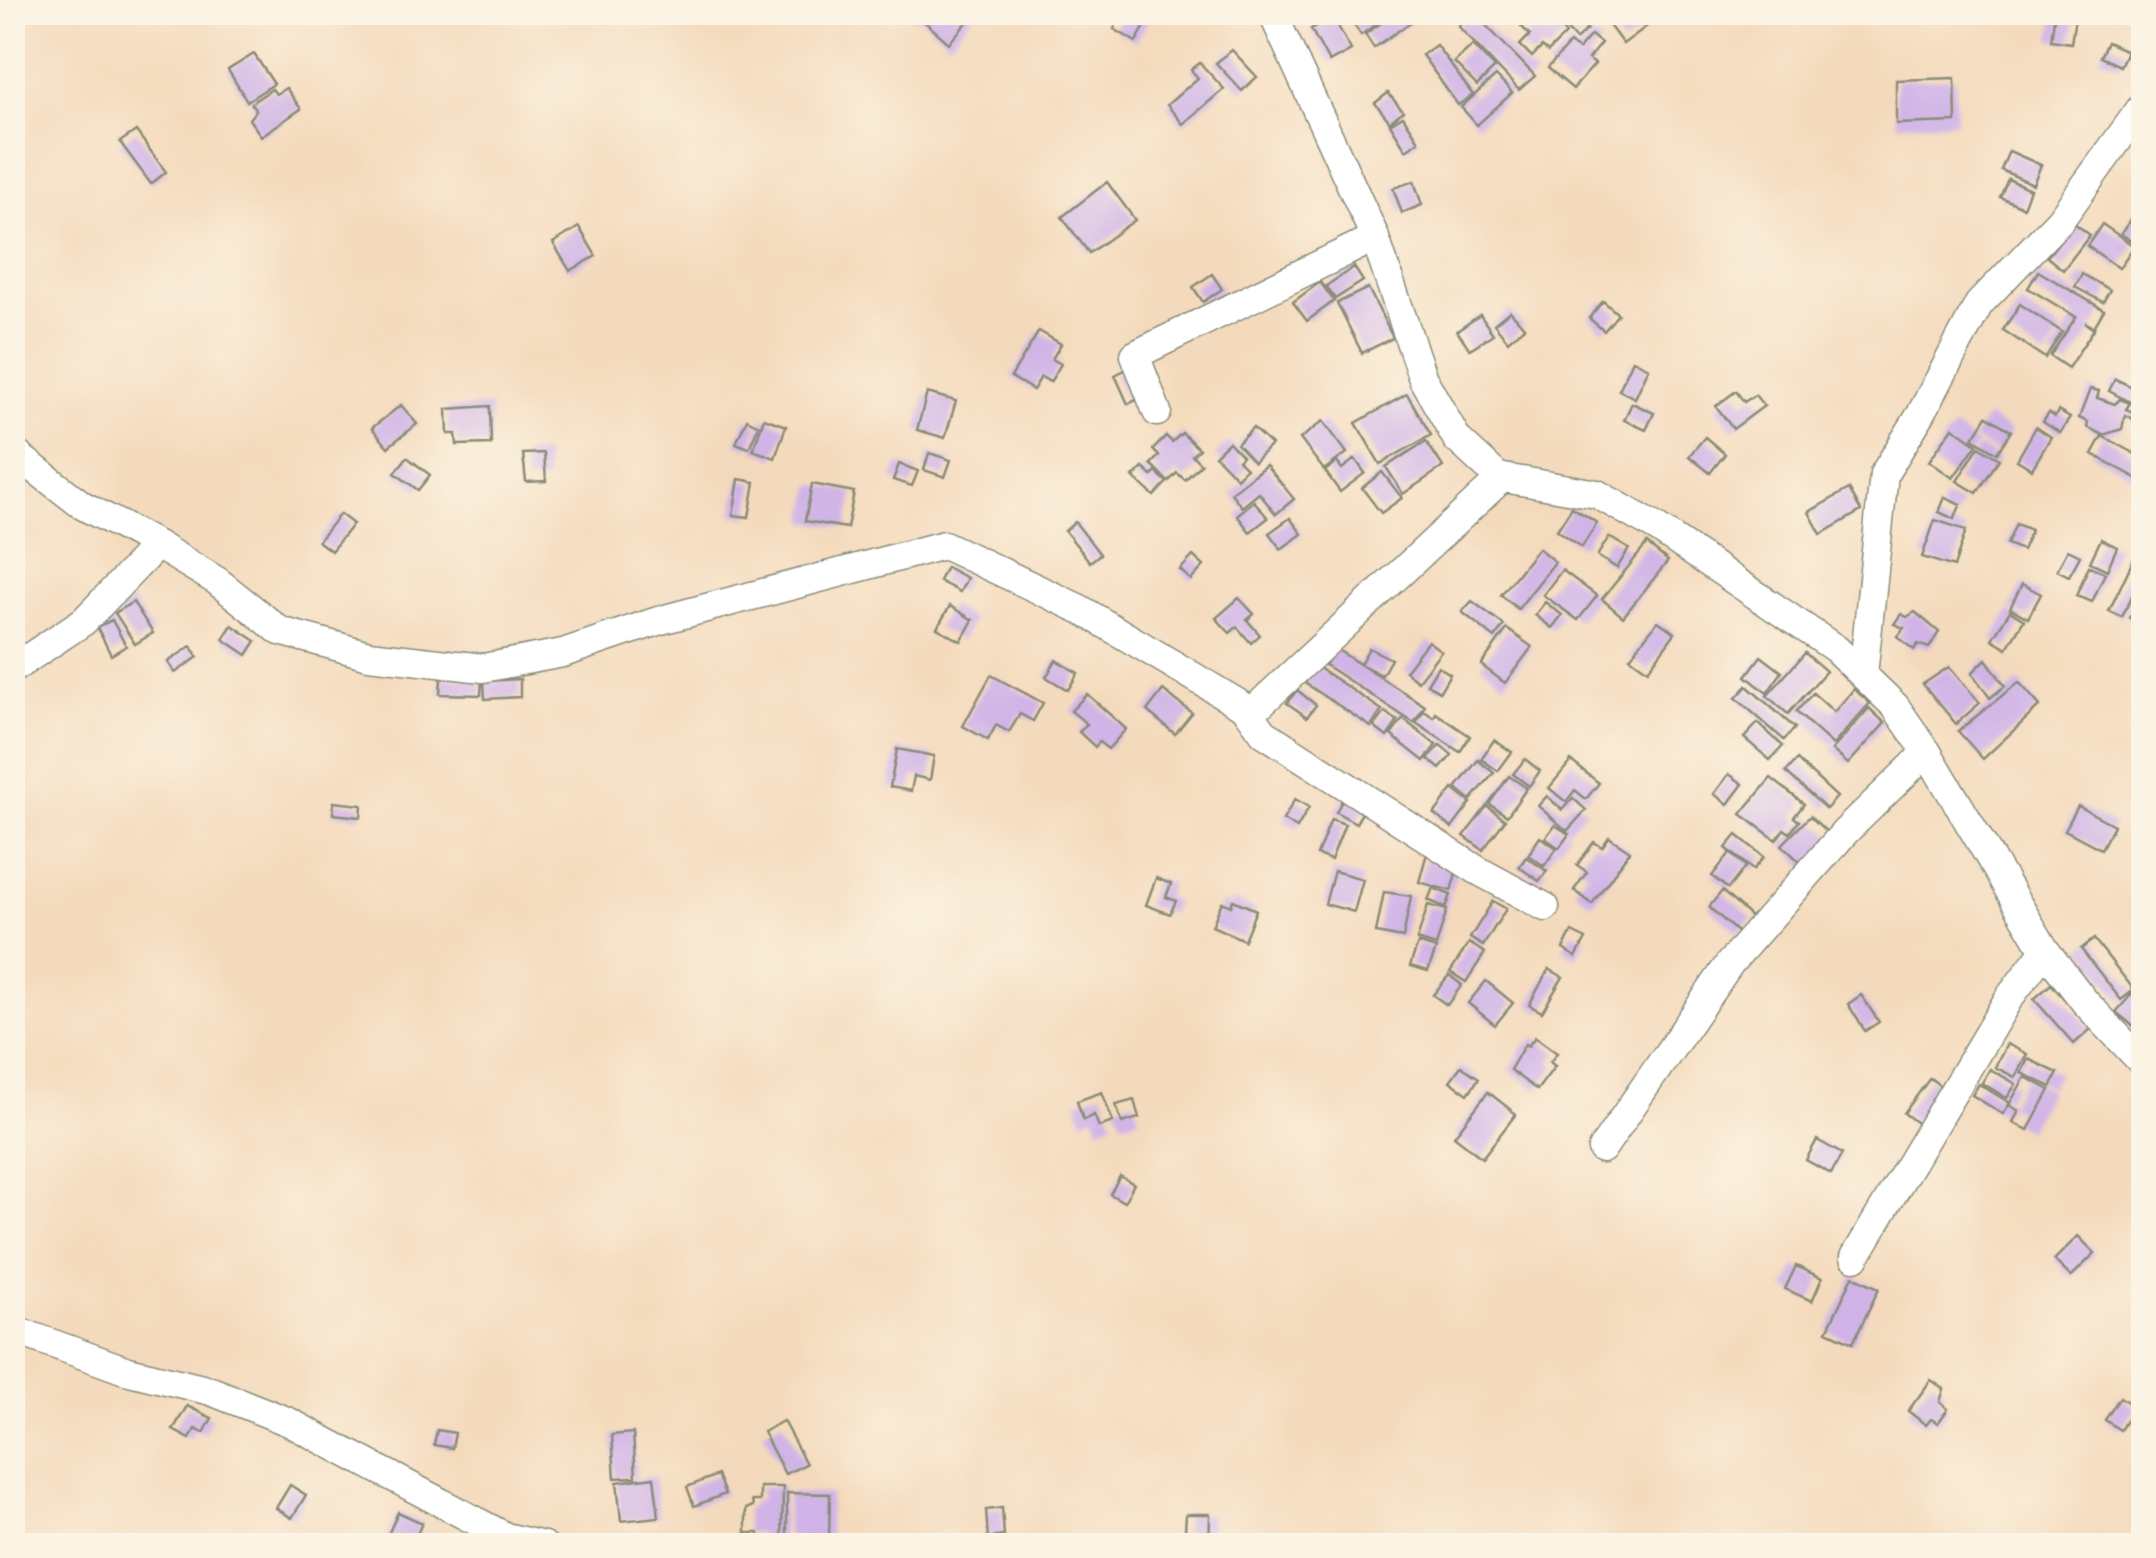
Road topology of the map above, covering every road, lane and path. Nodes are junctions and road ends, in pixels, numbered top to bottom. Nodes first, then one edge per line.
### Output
1 (1272, 12) edge
2 (2144, 104) edge
3 (1374, 238) junction
4 (1157, 412) dead end
5 (12, 451) edge
6 (1502, 478) junction
7 (157, 544) junction
8 (12, 669) edge
9 (1863, 674) junction
10 (1246, 708) junction
11 (1927, 752) junction
12 (1545, 906) dead end
13 (2045, 950) junction
14 (2144, 1064) edge
15 (1602, 1149) dead end
16 (1855, 1258) dead end
17 (12, 1329) edge
18 (544, 1546) edge

1 - 3 street
2 - 9 street
3 - 4 street
3 - 6 street
5 - 7 street
6 - 9 street
6 - 10 street
7 - 8 street
7 - 10 street
9 - 11 street
10 - 12 street
11 - 13 street
11 - 15 street
13 - 14 street
13 - 16 street
17 - 18 street

